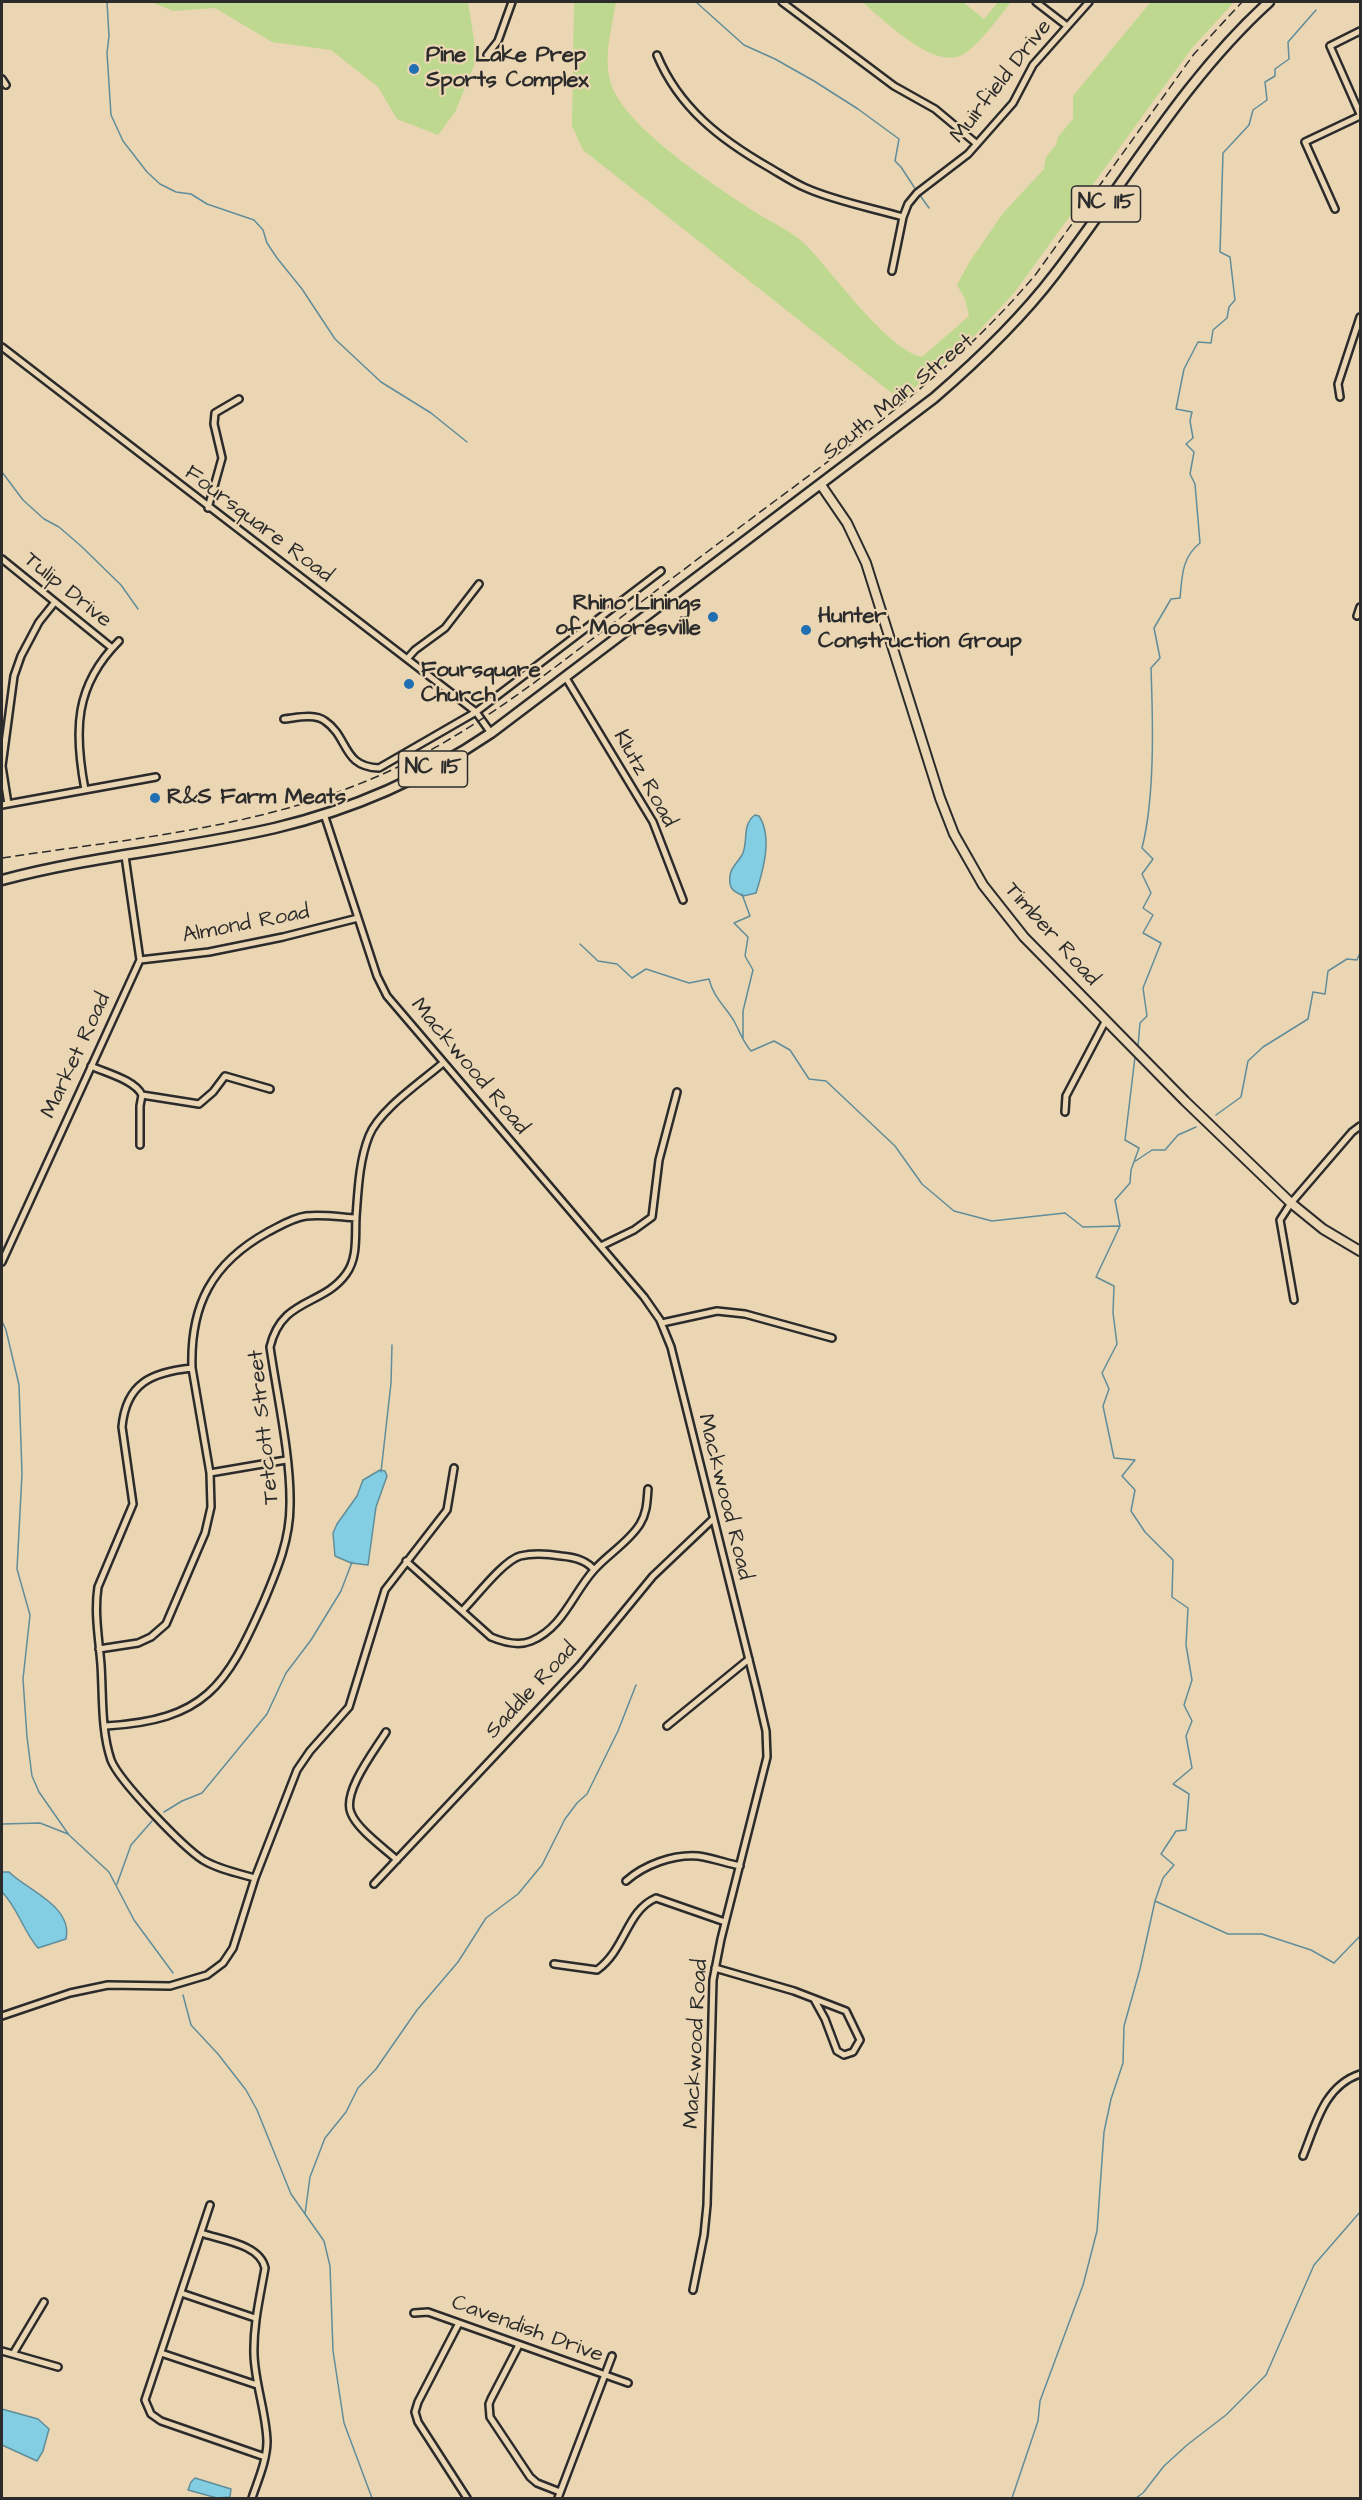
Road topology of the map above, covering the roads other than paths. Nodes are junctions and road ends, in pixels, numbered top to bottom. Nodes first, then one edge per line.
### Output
1 (512, 2) edge
2 (782, 2) edge
3 (1036, 2) edge
4 (1089, 2) edge
5 (1269, 2) edge
6 (1067, 26) junction
7 (1360, 31) edge
8 (487, 55) dead end
9 (657, 55) dead end
10 (2, 78) edge
11 (6, 85) dead end
12 (1360, 115) edge
13 (977, 144) junction
14 (1335, 209) dead end
15 (903, 217) junction
16 (892, 271) dead end
17 (1360, 317) edge
18 (2, 347) edge
19 (1340, 397) dead end
20 (239, 399) dead end
21 (821, 484) junction
22 (208, 508) junction
23 (2, 559) edge
24 (661, 571) dead end
25 (479, 584) dead end
26 (55, 602) junction
27 (1360, 607) edge
28 (1357, 616) dead end
29 (119, 641) dead end
30 (112, 648) junction
31 (407, 659) junction
32 (566, 678) junction
33 (476, 712) junction
34 (284, 719) dead end
35 (491, 734) junction
36 (156, 777) dead end
37 (85, 790) junction
38 (4, 804) edge
39 (324, 814) junction
40 (125, 856) junction
41 (2, 880) edge
42 (683, 900) dead end
43 (358, 918) junction
44 (140, 960) junction
45 (1106, 1020) junction
46 (443, 1063) junction
47 (91, 1066) junction
48 (270, 1089) dead end
49 (677, 1092) dead end
50 (142, 1095) junction
51 (1065, 1112) dead end
52 (1360, 1126) edge
53 (140, 1144) dead end
54 (1291, 1203) junction
55 (356, 1218) junction
56 (601, 1246) junction
57 (1360, 1251) edge
58 (2, 1262) edge
59 (1294, 1300) dead end
60 (662, 1323) junction
61 (832, 1338) dead end
62 (192, 1368) junction
63 (286, 1460) junction
64 (454, 1468) dead end
65 (210, 1473) junction
66 (648, 1489) dead end
67 (713, 1518) junction
68 (406, 1561) junction
69 (594, 1570) junction
70 (463, 1610) junction
71 (99, 1648) junction
72 (748, 1659) junction
73 (106, 1726) junction
74 (667, 1726) dead end
75 (386, 1732) dead end
76 (397, 1860) junction
77 (740, 1866) junction
78 (255, 1878) junction
79 (626, 1881) dead end
80 (374, 1884) dead end
81 (725, 1922) junction
82 (554, 1964) dead end
83 (715, 1968) junction
84 (814, 1999) junction
85 (2, 2016) edge
86 (1360, 2074) edge
87 (1303, 2156) dead end
88 (210, 2205) dead end
89 (201, 2233) junction
90 (693, 2290) dead end
91 (181, 2293) junction
92 (44, 2302) dead end
93 (414, 2313) dead end
94 (255, 2319) junction
95 (459, 2323) junction
96 (519, 2345) junction
97 (2, 2351) edge
98 (161, 2353) junction
99 (13, 2354) junction
100 (612, 2356) dead end
101 (58, 2367) dead end
102 (605, 2375) junction
103 (628, 2383) dead end
104 (257, 2385) junction
105 (265, 2457) junction
106 (561, 2492) junction
107 (252, 2499) edge
108 (467, 2499) edge
109 (558, 2499) edge

1 - 8 street
2 - 13 street
3 - 6 street
4 - 6 street, Muirfield Drive
5 - 21 main road, South Main Street / NC 115
6 - 13 street, Muirfield Drive
7 - 12 street
9 - 15 street
10 - 11 street
12 - 14 street
13 - 15 street, Muirfield Drive
15 - 16 street, Muirfield Drive
17 - 19 street
18 - 22 street, Foursquare Road
20 - 22 street
21 - 32 main road, NC 115
21 - 45 street, Timber Road
22 - 31 street, Foursquare Road
23 - 26 street, Tulip Drive
24 - 33 street
25 - 31 street
26 - 30 street, Tulip Drive
26 - 38 street
27 - 28 street
29 - 30 street, Tulip Drive
30 - 37 street, Tulip Drive
31 - 33 street, Foursquare Road
32 - 35 main road, NC 115
32 - 42 street, Klutz Road
33 - 34 street
33 - 35 street, Foursquare Road
35 - 39 main road, NC 115
36 - 37 street
37 - 38 street
39 - 40 main road, NC 115
39 - 43 street, Mackwood Road
40 - 41 main road, NC 115
40 - 44 street
43 - 44 street, Almond Road
43 - 46 street, Mackwood Road
44 - 47 street, Market Road
45 - 51 street
45 - 54 street, Timber Road
46 - 55 street, Tetcott Street
46 - 56 street, Mackwood Road
47 - 50 street
47 - 58 street, Market Road
48 - 50 street
49 - 56 street
50 - 53 street
52 - 54 street
54 - 57 street, Timber Road
54 - 59 street
55 - 62 street
55 - 63 street, Tetcott Street
56 - 60 street, Mackwood Road
60 - 61 street
60 - 67 street, Mackwood Road
62 - 65 street
62 - 71 street
63 - 65 street
63 - 73 street, Tetcott Street
64 - 68 street
65 - 71 street
66 - 69 street
67 - 72 street, Mackwood Road
67 - 76 street, Saddle Road
68 - 70 street
68 - 78 street
69 - 70 street
69 - 70 street
71 - 73 street
72 - 74 street
72 - 77 street, Mackwood Road
73 - 78 street
75 - 76 street
76 - 80 street, Saddle Road
77 - 79 street
77 - 81 street, Mackwood Road
78 - 85 street
81 - 82 street
81 - 83 street, Mackwood Road
83 - 84 street
83 - 90 street, Mackwood Road
84 - 84 street
86 - 87 street
88 - 89 street
89 - 91 street
89 - 94 street
91 - 94 street
91 - 98 street
92 - 99 street
93 - 95 street, Cavendish Drive
94 - 104 street
95 - 96 street, Cavendish Drive
95 - 108 street
96 - 102 street, Cavendish Drive
96 - 106 street
97 - 99 street
98 - 104 street
98 - 105 street
99 - 101 street
100 - 102 street
102 - 103 street, Cavendish Drive
102 - 106 street
104 - 105 street
105 - 107 street
106 - 109 street

